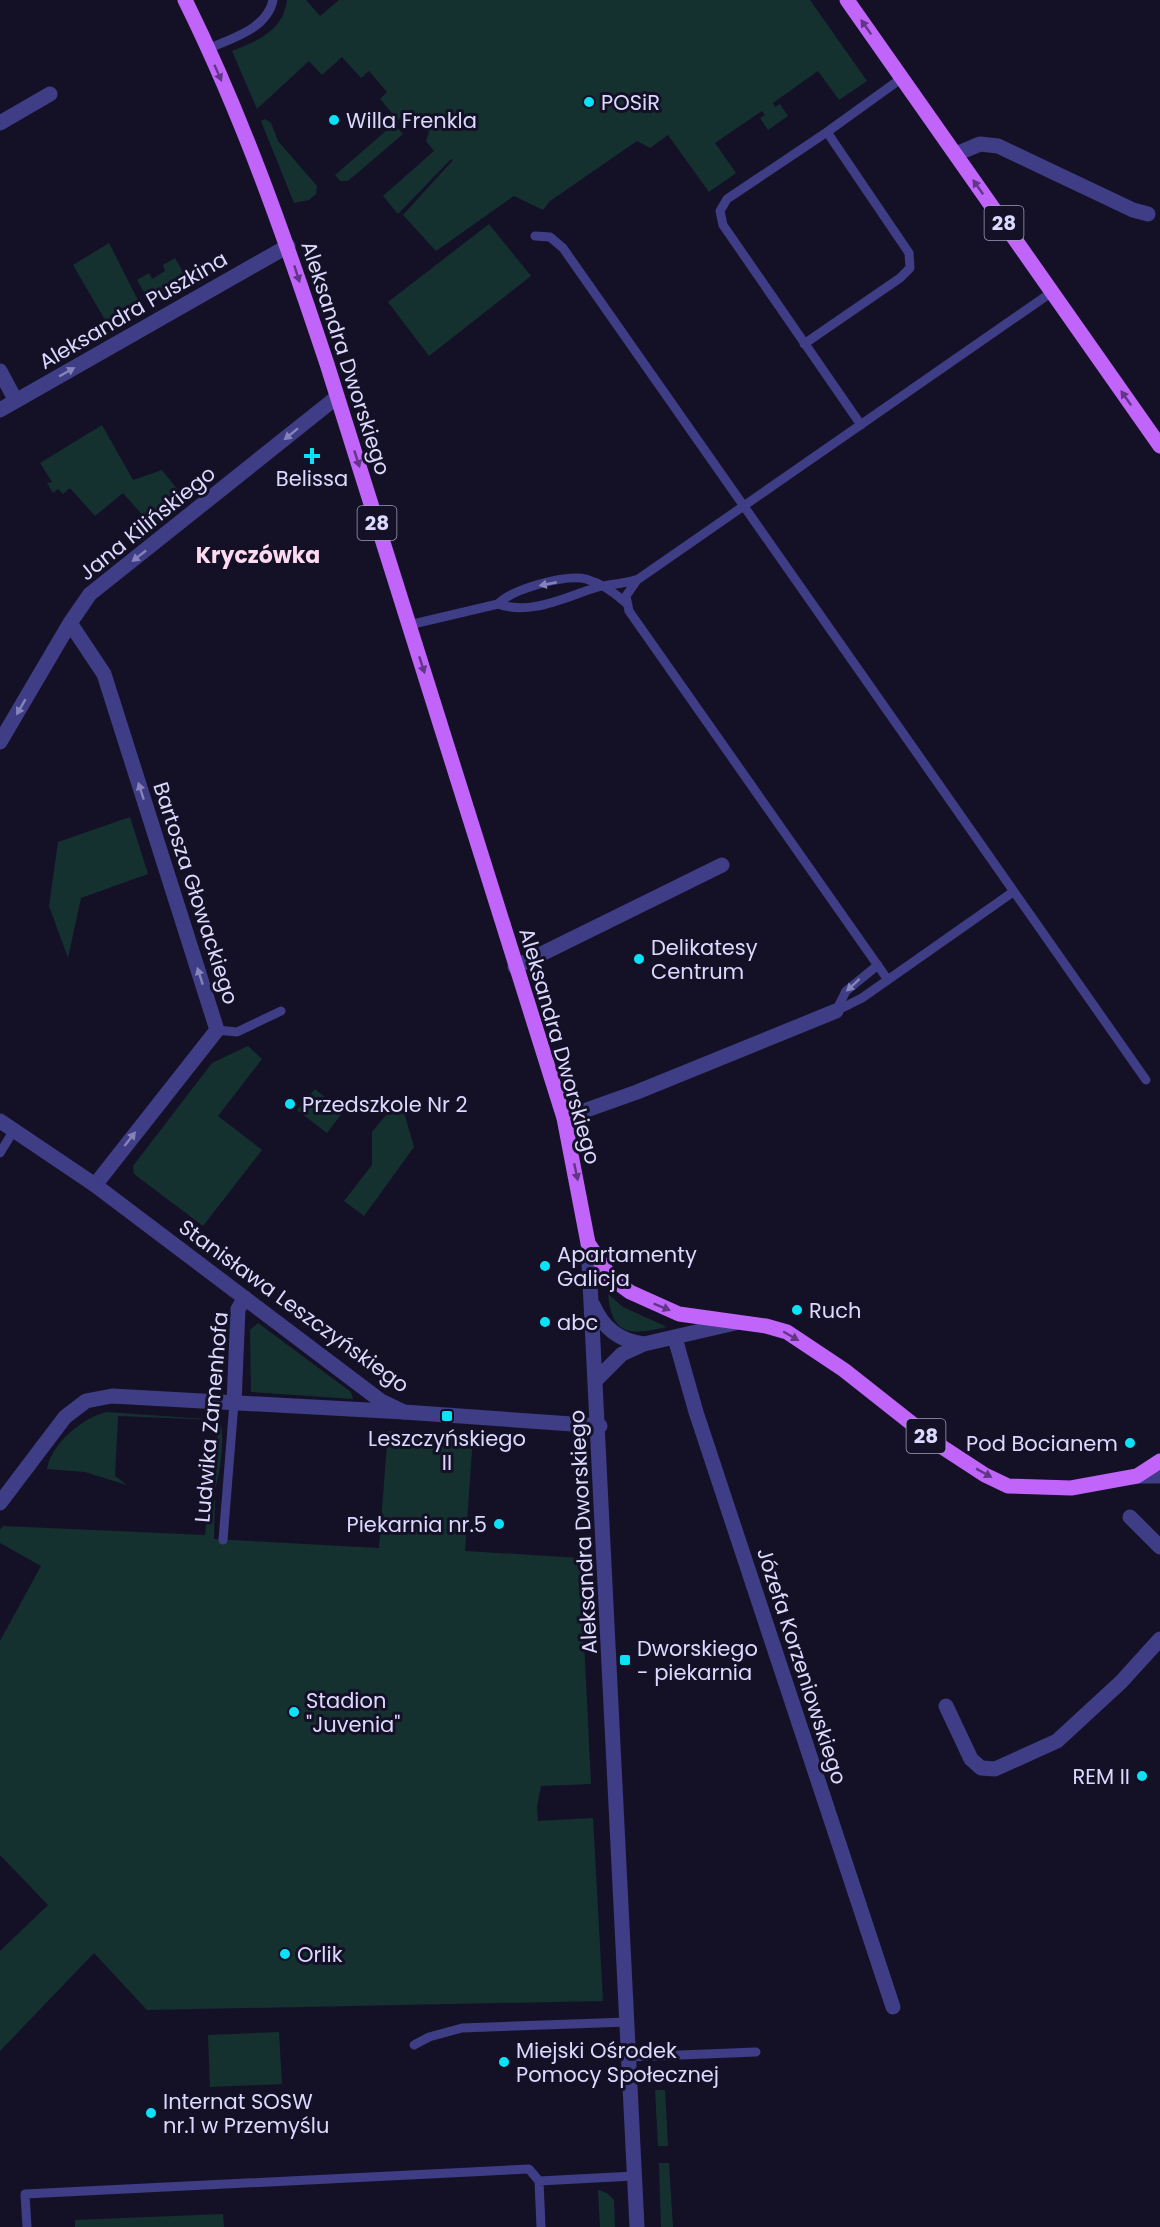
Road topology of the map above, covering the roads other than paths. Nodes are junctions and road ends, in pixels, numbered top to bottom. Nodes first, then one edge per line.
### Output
1 (185, 0) edge
2 (273, 0) edge
3 (847, 0) edge
4 (208, 50) junction
5 (902, 78) junction
6 (50, 94) dead end
7 (0, 123) edge
8 (827, 132) junction
9 (956, 154) junction
10 (1148, 214) dead end
11 (535, 236) dead end
12 (288, 246) junction
13 (1052, 292) junction
14 (804, 344) junction
15 (0, 370) edge
16 (337, 397) junction
17 (16, 401) junction
18 (0, 410) edge
19 (861, 425) junction
20 (1160, 446) edge
21 (742, 508) junction
22 (637, 580) junction
23 (600, 586) junction
24 (626, 603) junction
25 (498, 604) junction
26 (70, 623) junction
27 (410, 625) junction
28 (0, 742) edge
29 (722, 865) dead end
30 (1013, 892) junction
31 (878, 965) junction
32 (516, 967) junction
33 (888, 980) junction
34 (281, 1011) dead end
35 (836, 1011) junction
36 (217, 1030) junction
37 (1146, 1080) dead end
38 (564, 1119) junction
39 (0, 1121) edge
40 (14, 1130) junction
41 (0, 1153) edge
42 (95, 1185) junction
43 (588, 1243) junction
44 (245, 1298) junction
45 (591, 1299) junction
46 (735, 1323) junction
47 (675, 1338) junction
48 (644, 1344) junction
49 (596, 1380) junction
50 (234, 1403) junction
51 (404, 1412) junction
52 (600, 1426) junction
53 (1160, 1461) edge
54 (1137, 1476) junction
55 (1160, 1476) edge
56 (0, 1503) edge
57 (1130, 1517) dead end
58 (223, 1540) dead end
59 (1160, 1547) edge
60 (1160, 1639) edge
61 (946, 1706) dead end
62 (893, 2007) dead end
63 (628, 2022) junction
64 (414, 2045) dead end
65 (756, 2052) dead end
66 (630, 2057) junction
67 (634, 2176) junction
68 (539, 2181) junction
69 (27, 2227) edge
70 (541, 2227) edge
71 (637, 2227) edge

1 - 4 main road, Aleksandra Dworskiego / 28
2 - 4 lane
5 -> 3 main road, 28
4 -> 12 main road, Aleksandra Dworskiego / 28
5 - 8 lane
5 - 9 main road, 28
6 - 7 street
8 - 14 lane
8 - 14 lane
9 - 10 street
13 -> 9 main road, 28
11 - 21 lane
12 -> 16 main road, Aleksandra Dworskiego / 28
17 -> 12 street, Aleksandra Puszkina
13 - 19 lane
20 -> 13 main road, 28
14 - 19 lane
15 - 17 street
16 -> 26 street, Jana Kilińskiego
16 -> 27 main road, Aleksandra Dworskiego / 28
17 - 18 street, Aleksandra Puszkina
19 - 21 lane
21 - 22 lane
21 - 30 lane
22 - 23 lane
22 - 24 lane
23 - 24 lane
23 - 25 lane
23 -> 25 lane
24 - 31 lane
25 - 27 lane
26 -> 28 street, Jana Kilińskiego
36 -> 26 street, Bartosza Głowackiego
27 -> 32 main road, Aleksandra Dworskiego / 28
29 - 32 street
30 - 33 lane
30 - 37 lane
31 - 33 lane
31 -> 35 lane
32 - 38 main road, Aleksandra Dworskiego / 28
33 - 35 lane
34 - 36 lane
35 - 38 street
42 -> 36 street, Bartosza Głowackiego
38 -> 43 main road, Aleksandra Dworskiego / 28
39 - 40 street, Stanisława Leszczyńskiego
40 - 41 lane
40 - 42 street, Stanisława Leszczyńskiego
42 - 44 street, Stanisława Leszczyńskiego
43 - 45 street, Aleksandra Dworskiego
43 -> 46 main road, 28
44 - 50 street, Ludwika Zamenhofa
44 - 51 street, Stanisława Leszczyńskiego
45 - 48 street
45 - 49 street, Aleksandra Dworskiego
46 - 47 street
46 -> 54 main road, 28
47 - 48 street
47 - 62 street, Józefa Korzeniowskiego
48 - 49 street
49 - 52 street, Aleksandra Dworskiego
50 - 51 street
50 - 56 street
50 - 58 lane, Ludwika Zamenhofa
51 - 52 street, Stanisława Leszczyńskiego
52 - 63 street, Aleksandra Dworskiego
53 - 54 main road, 28
54 - 55 street
57 - 59 street
60 - 61 street
63 - 64 lane
63 - 66 street, Aleksandra Dworskiego
65 - 66 lane
66 - 67 street, Aleksandra Dworskiego
67 - 68 lane
67 - 71 street, Aleksandra Dworskiego
68 - 69 lane
68 - 70 lane

